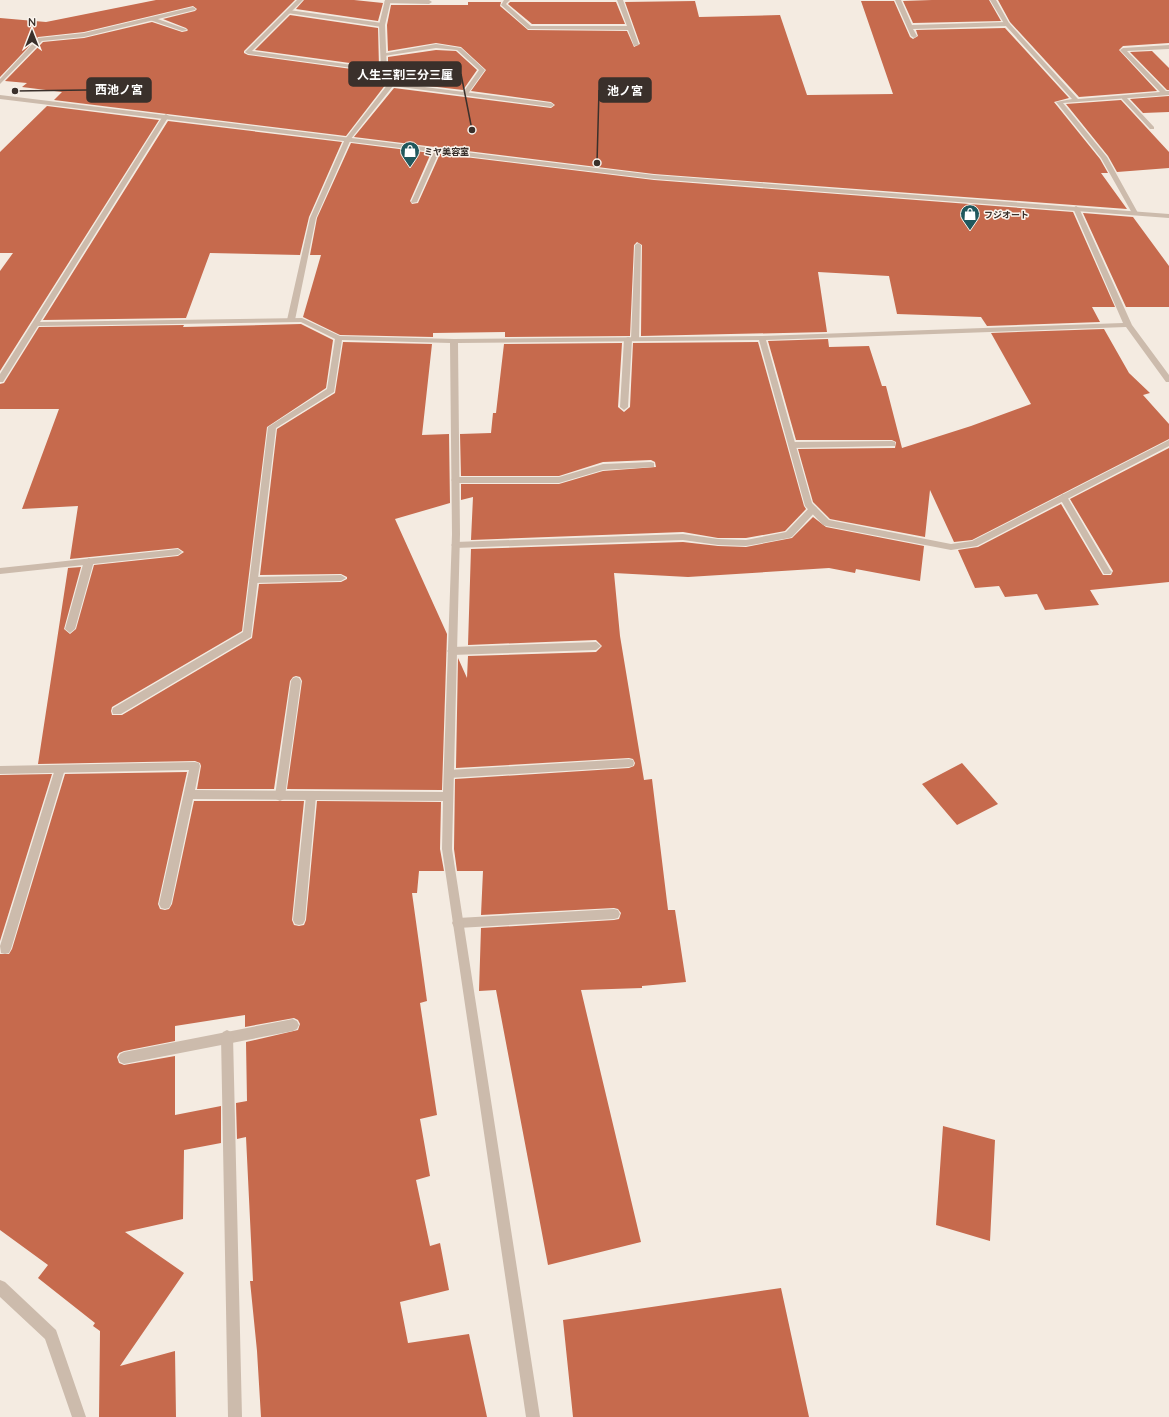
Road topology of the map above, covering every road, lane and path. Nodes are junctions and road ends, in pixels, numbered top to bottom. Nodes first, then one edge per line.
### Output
1 (300, 0) edge
2 (507, 0) edge
3 (620, 0) edge
4 (898, 0) edge
5 (993, 0) edge
6 (387, 1) edge
7 (429, 2) dead end
8 (193, 9) dead end
9 (289, 12) junction
10 (152, 19) junction
11 (1007, 24) junction
12 (382, 25) junction
13 (910, 27) junction
14 (629, 28) junction
15 (184, 30) dead end
16 (914, 36) dead end
17 (636, 45) dead end
18 (1169, 47) edge
19 (384, 54) junction
20 (384, 71) junction
21 (0, 82) edge
22 (390, 84) junction
23 (1167, 93) edge
24 (465, 94) junction
25 (0, 97) edge
26 (1124, 98) junction
27 (1077, 100) junction
28 (551, 105) dead end
29 (166, 116) junction
30 (1152, 128) dead end
31 (348, 139) junction
32 (437, 150) junction
33 (414, 202) dead end
34 (1076, 208) junction
35 (1134, 213) junction
36 (1169, 216) edge
37 (638, 244) dead end
38 (291, 320) junction
39 (34, 324) junction
40 (1128, 325) junction
41 (339, 338) junction
42 (762, 338) junction
43 (631, 339) junction
44 (454, 341) junction
45 (0, 380) edge
46 (1169, 380) edge
47 (624, 407) dead end
48 (892, 444) dead end
49 (1168, 445) edge
50 (792, 446) junction
51 (651, 465) dead end
52 (455, 480) junction
53 (1063, 497) junction
54 (813, 509) junction
55 (455, 545) junction
56 (178, 552) dead end
57 (90, 561) junction
58 (0, 571) edge
59 (1107, 572) dead end
60 (341, 578) dead end
61 (254, 580) junction
62 (70, 629) dead end
63 (596, 646) dead end
64 (452, 651) junction
65 (296, 681) dead end
66 (117, 711) dead end
67 (628, 763) dead end
68 (60, 769) junction
69 (0, 770) edge
70 (449, 774) junction
71 (188, 794) junction
72 (280, 796) junction
73 (311, 796) junction
74 (448, 797) junction
75 (165, 904) dead end
76 (614, 914) dead end
77 (299, 920) dead end
78 (458, 923) junction
79 (5, 949) dead end
80 (293, 1025) dead end
81 (227, 1036) junction
82 (124, 1058) dead end
83 (0, 1287) edge
84 (79, 1417) edge
85 (235, 1417) edge
86 (533, 1417) edge

1 - 9 street
2 - 14 street
3 - 14 street
4 - 13 street
5 - 11 street
6 - 7 street
6 - 12 street
8 - 10 street
9 - 12 street
9 - 20 street
10 - 15 street
10 - 21 street
11 - 13 street
11 - 27 street
12 - 19 street
13 - 16 street
14 - 17 street
18 - 23 street
19 - 20 street
19 - 24 street
20 - 22 street
22 - 24 street
22 - 31 street
23 - 26 street
24 - 28 street
25 - 29 street
26 - 27 street
26 - 30 street
27 - 35 street
29 - 31 street
29 - 39 street
31 - 32 street
31 - 38 street
32 - 33 street
32 - 34 street
34 - 35 street
34 - 40 street
35 - 36 street
37 - 43 street
38 - 39 street
38 - 41 street
39 - 45 street
40 - 42 street
40 - 46 street
41 - 44 street
41 - 61 street
42 - 43 street
42 - 50 street
43 - 44 street
43 - 47 street
44 - 52 street
48 - 50 street
49 - 53 street
50 - 54 street
51 - 52 street
52 - 55 street
53 - 54 street
53 - 59 street
54 - 55 street
55 - 64 street
56 - 57 street
57 - 58 street
57 - 62 street
60 - 61 street
61 - 66 street
63 - 64 street
64 - 70 street
65 - 72 street
67 - 70 street
68 - 69 street
68 - 71 street
68 - 79 street
70 - 74 street
71 - 72 street
71 - 75 street
72 - 73 street
73 - 74 street
73 - 77 street
74 - 78 street
76 - 78 street
78 - 86 street
80 - 81 street
81 - 82 street
81 - 85 street
83 - 84 street

